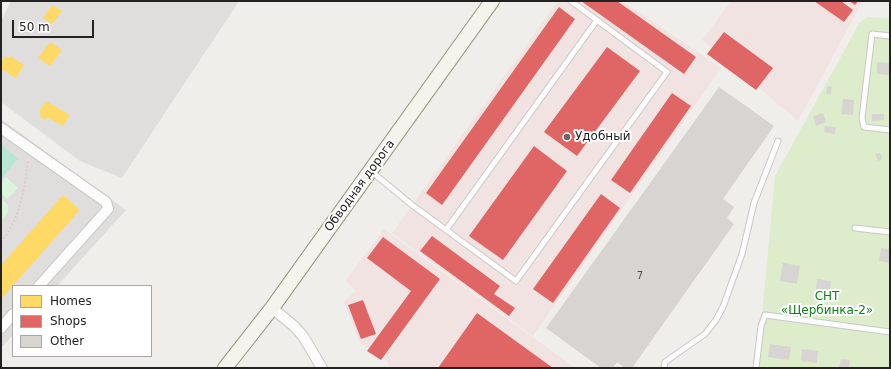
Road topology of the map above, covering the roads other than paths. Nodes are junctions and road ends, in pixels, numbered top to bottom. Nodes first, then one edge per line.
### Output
1 (492, 1) edge
2 (571, 1) edge
3 (597, 20) junction
4 (890, 36) edge
5 (1, 128) edge
6 (890, 130) edge
7 (778, 141) dead end
8 (371, 171) junction
9 (855, 228) dead end
10 (446, 230) junction
11 (890, 232) edge
12 (40, 285) edge
13 (272, 308) junction
14 (12, 315) edge
15 (1, 328) edge
16 (890, 332) edge
17 (225, 368) edge
18 (322, 368) edge
19 (664, 368) edge
20 (756, 368) edge

1 - 8 main road, Обводная дорога
2 - 3 lane
3 - 10 lane
3 - 10 lane
4 - 6 lane
5 - 12 street
7 - 19 lane
8 - 10 lane
8 - 13 main road, Обводная дорога
9 - 11 lane
13 - 17 main road, Обводная дорога
13 - 18 street
14 - 15 street
16 - 20 lane

